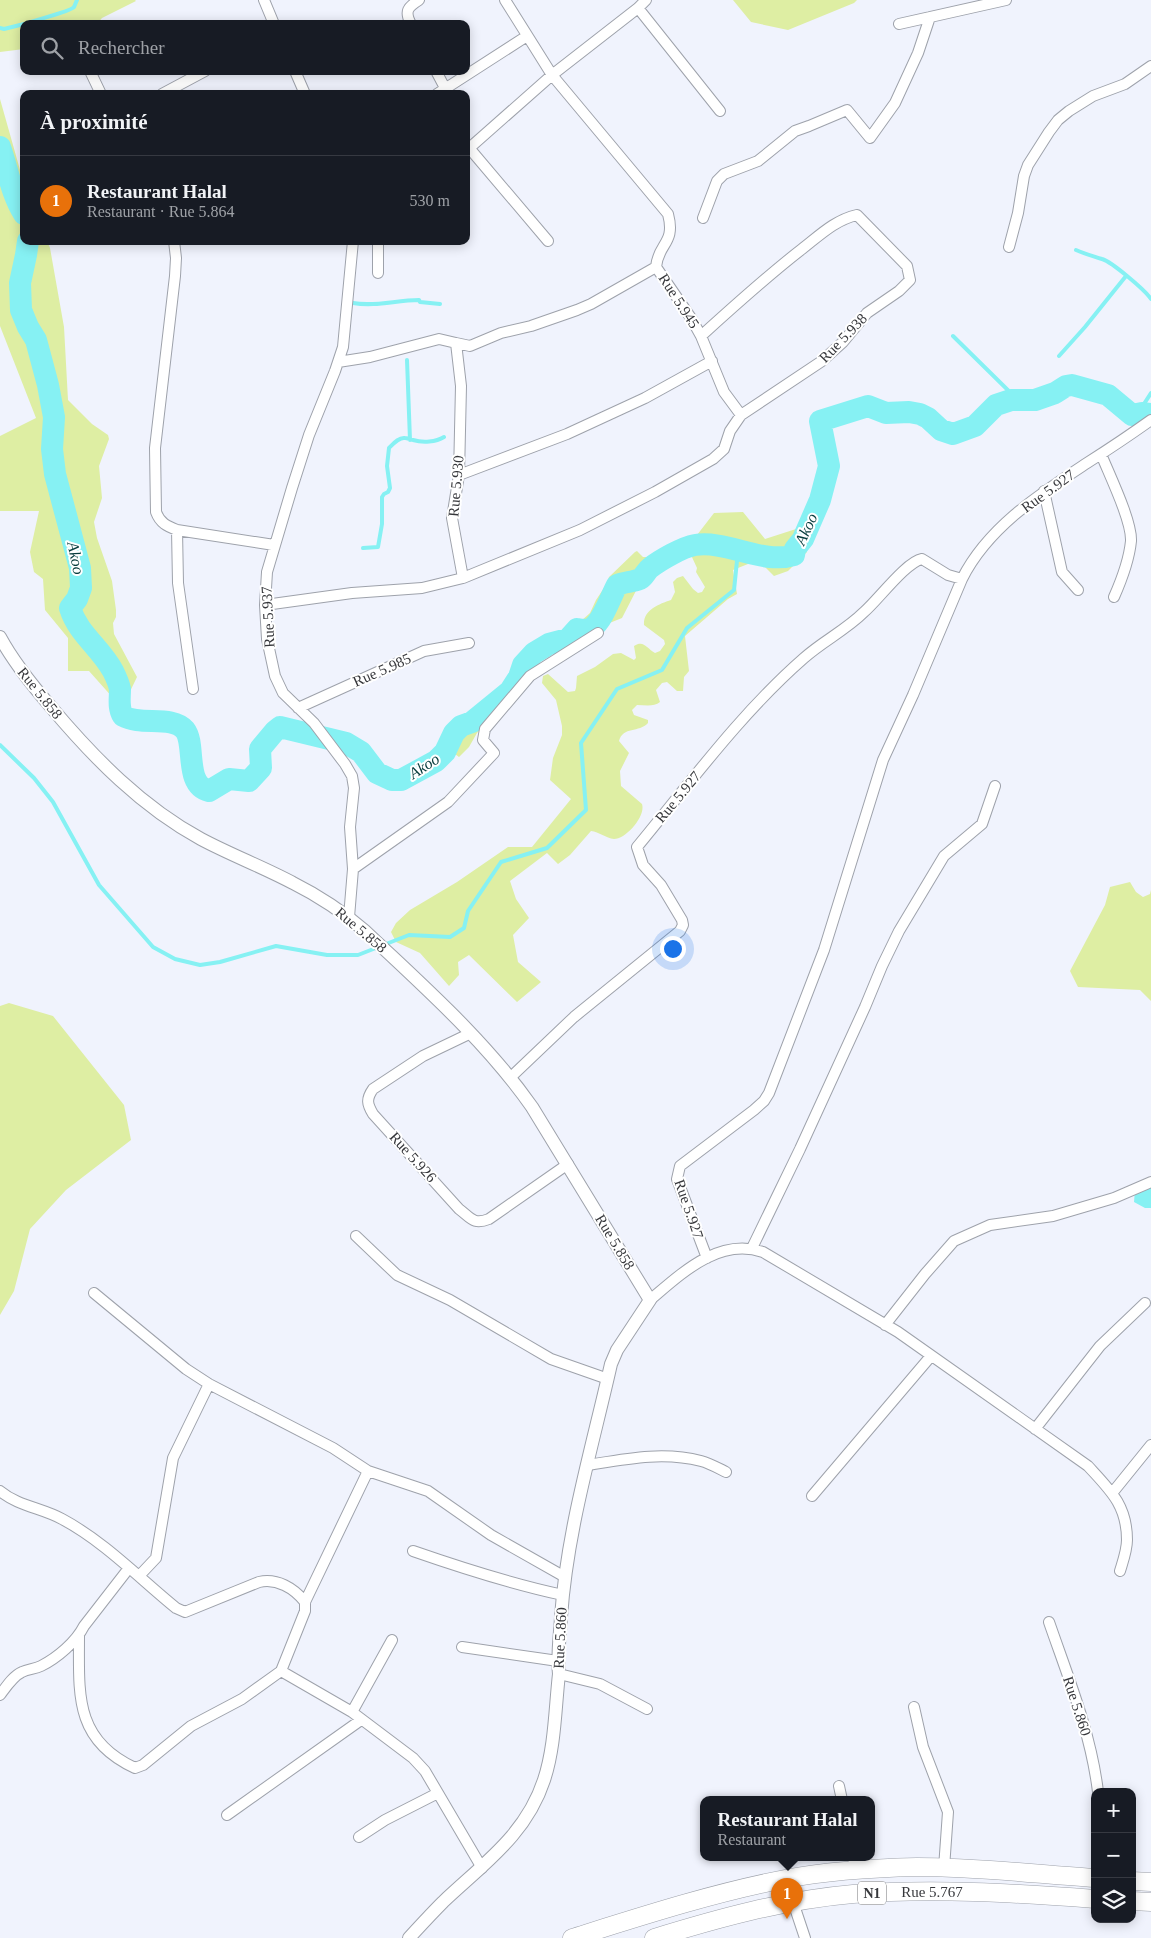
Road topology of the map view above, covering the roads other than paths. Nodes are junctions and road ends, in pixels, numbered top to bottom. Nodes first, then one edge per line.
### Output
1 (264, 0) edge
2 (419, 0) edge
3 (505, 0) edge
4 (646, 0) edge
5 (1006, 0) edge
6 (638, 8) junction
7 (930, 17) junction
8 (272, 20) edge
9 (409, 20) edge
10 (899, 24) dead end
11 (528, 36) junction
12 (1151, 66) edge
13 (470, 73) edge
14 (92, 75) edge
15 (198, 75) edge
16 (297, 75) edge
17 (437, 75) edge
18 (466, 75) edge
19 (552, 75) junction
20 (99, 90) edge
21 (169, 90) edge
22 (303, 90) edge
23 (441, 90) edge
24 (443, 90) edge
25 (720, 111) dead end
26 (470, 148) edge
27 (470, 152) edge
28 (845, 217) joint
29 (703, 218) dead end
30 (548, 241) dead end
31 (174, 245) edge
32 (353, 245) edge
33 (378, 245) edge
34 (1009, 247) dead end
35 (656, 267) junction
36 (378, 273) dead end
37 (701, 336) junction
38 (456, 343) junction
39 (712, 361) junction
40 (338, 362) junction
41 (741, 415) junction
42 (1148, 423) edge
43 (1102, 454) junction
44 (459, 475) junction
45 (1044, 492) junction
46 (177, 530) junction
47 (274, 545) junction
48 (463, 578) junction
49 (962, 578) junction
50 (1078, 590) dead end
51 (1114, 597) dead end
52 (265, 605) junction
53 (598, 633) dead end
54 (0, 637) edge
55 (469, 643) dead end
56 (193, 689) dead end
57 (298, 708) junction
58 (995, 786) dead end
59 (353, 869) junction
60 (349, 917) junction
61 (472, 1033) junction
62 (511, 1077) junction
63 (568, 1164) junction
64 (1151, 1182) edge
65 (356, 1236) dead end
66 (752, 1248) junction
67 (707, 1258) junction
68 (94, 1293) dead end
69 (650, 1300) junction
70 (1145, 1303) dead end
71 (885, 1325) junction
72 (930, 1356) junction
73 (608, 1379) junction
74 (209, 1384) junction
75 (1034, 1429) junction
76 (1151, 1445) edge
77 (588, 1465) junction
78 (368, 1470) junction
79 (726, 1472) dead end
80 (0, 1491) edge
81 (1113, 1492) junction
82 (812, 1496) dead end
83 (412, 1551) dead end
84 (129, 1568) junction
85 (1120, 1571) dead end
86 (139, 1576) junction
87 (565, 1577) junction
88 (563, 1595) junction
89 (306, 1602) junction
90 (1049, 1622) dead end
91 (79, 1636) junction
92 (392, 1640) dead end
93 (462, 1647) dead end
94 (558, 1661) junction
95 (281, 1671) junction
96 (559, 1674) junction
97 (0, 1695) edge
98 (914, 1707) dead end
99 (647, 1708) dead end
100 (352, 1712) junction
101 (360, 1720) junction
102 (839, 1786) dead end
103 (1098, 1788) edge
104 (438, 1793) junction
105 (841, 1796) edge
106 (227, 1816) dead end
107 (359, 1837) dead end
108 (854, 1864) edge
109 (482, 1868) junction
110 (944, 1868) junction
111 (1091, 1878) edge
112 (1136, 1881) edge
113 (1151, 1882) edge
114 (1091, 1899) edge
115 (1136, 1901) edge
116 (794, 1902) junction
117 (1151, 1902) edge
118 (409, 1938) edge
119 (572, 1938) edge
120 (654, 1938) edge
121 (805, 1938) edge

1 - 8 street
2 - 9 street
3 - 11 street
4 - 6 street
5 - 7 street
6 - 19 street
6 - 25 street
7 - 10 street
7 - 29 street
11 - 13 street
11 - 19 street
12 - 34 street
14 - 20 street
15 - 21 street
16 - 22 street
17 - 23 street
18 - 24 street
19 - 26 street
19 - 35 street
27 - 30 street
28 - 37 street, Rue 5.945
28 - 41 street, Rue 5.938
31 - 46 street
32 - 40 street, Rue 5.937
33 - 36 street
35 - 37 street, Rue 5.945
35 - 38 street, Rue 5.945
37 - 39 street
38 - 40 street
38 - 44 street, Rue 5.930
39 - 41 street
39 - 44 street
40 - 47 street, Rue 5.937
41 - 48 street
42 - 43 street, Rue 5.927
43 - 45 street, Rue 5.927
43 - 51 street
44 - 48 street, Rue 5.930
45 - 49 street, Rue 5.927
45 - 50 street
46 - 47 street
46 - 56 street
47 - 52 street, Rue 5.937
48 - 52 street
49 - 62 street, Rue 5.927
49 - 67 street, Rue 5.927
52 - 57 street, Rue 5.937
53 - 59 street
54 - 60 street, Rue 5.858
55 - 57 street, Rue 5.985
57 - 59 street, Rue 5.937
58 - 66 street
59 - 60 street, Rue 5.937
60 - 61 street, Rue 5.858
61 - 62 street, Rue 5.858
61 - 63 street, Rue 5.926
62 - 63 street, Rue 5.858
63 - 69 street, Rue 5.858
64 - 71 street
65 - 73 street
66 - 67 street
66 - 71 street
67 - 69 street
68 - 74 street
69 - 73 street, Rue 5.860
70 - 75 street
71 - 72 street
72 - 75 street
72 - 82 street
73 - 77 street, Rue 5.860
74 - 78 street
74 - 86 street
75 - 81 street
76 - 81 street
77 - 79 street
77 - 87 street, Rue 5.860
78 - 87 street
78 - 89 street
80 - 84 street
81 - 85 street
83 - 88 street
84 - 86 street
84 - 91 street
86 - 89 street
87 - 88 street, Rue 5.860
88 - 94 street, Rue 5.860
89 - 95 street
90 - 103 street, Rue 5.860
91 - 95 street
91 - 97 street
92 - 100 street
93 - 94 street
94 - 96 street, Rue 5.860
95 - 100 street
96 - 99 street
96 - 109 street, Rue 5.860
98 - 110 street
100 - 101 street
101 - 104 street
101 - 106 street
102 - 105 street
104 - 107 street
104 - 109 street
108 - 110 highway
108 - 119 highway
109 - 118 street, Rue 5.860
110 - 111 highway
112 - 113 highway
114 - 116 highway, Rue 5.767 / N1
115 - 117 highway
116 - 120 highway, Rue 5.767 / N1
116 - 121 street

